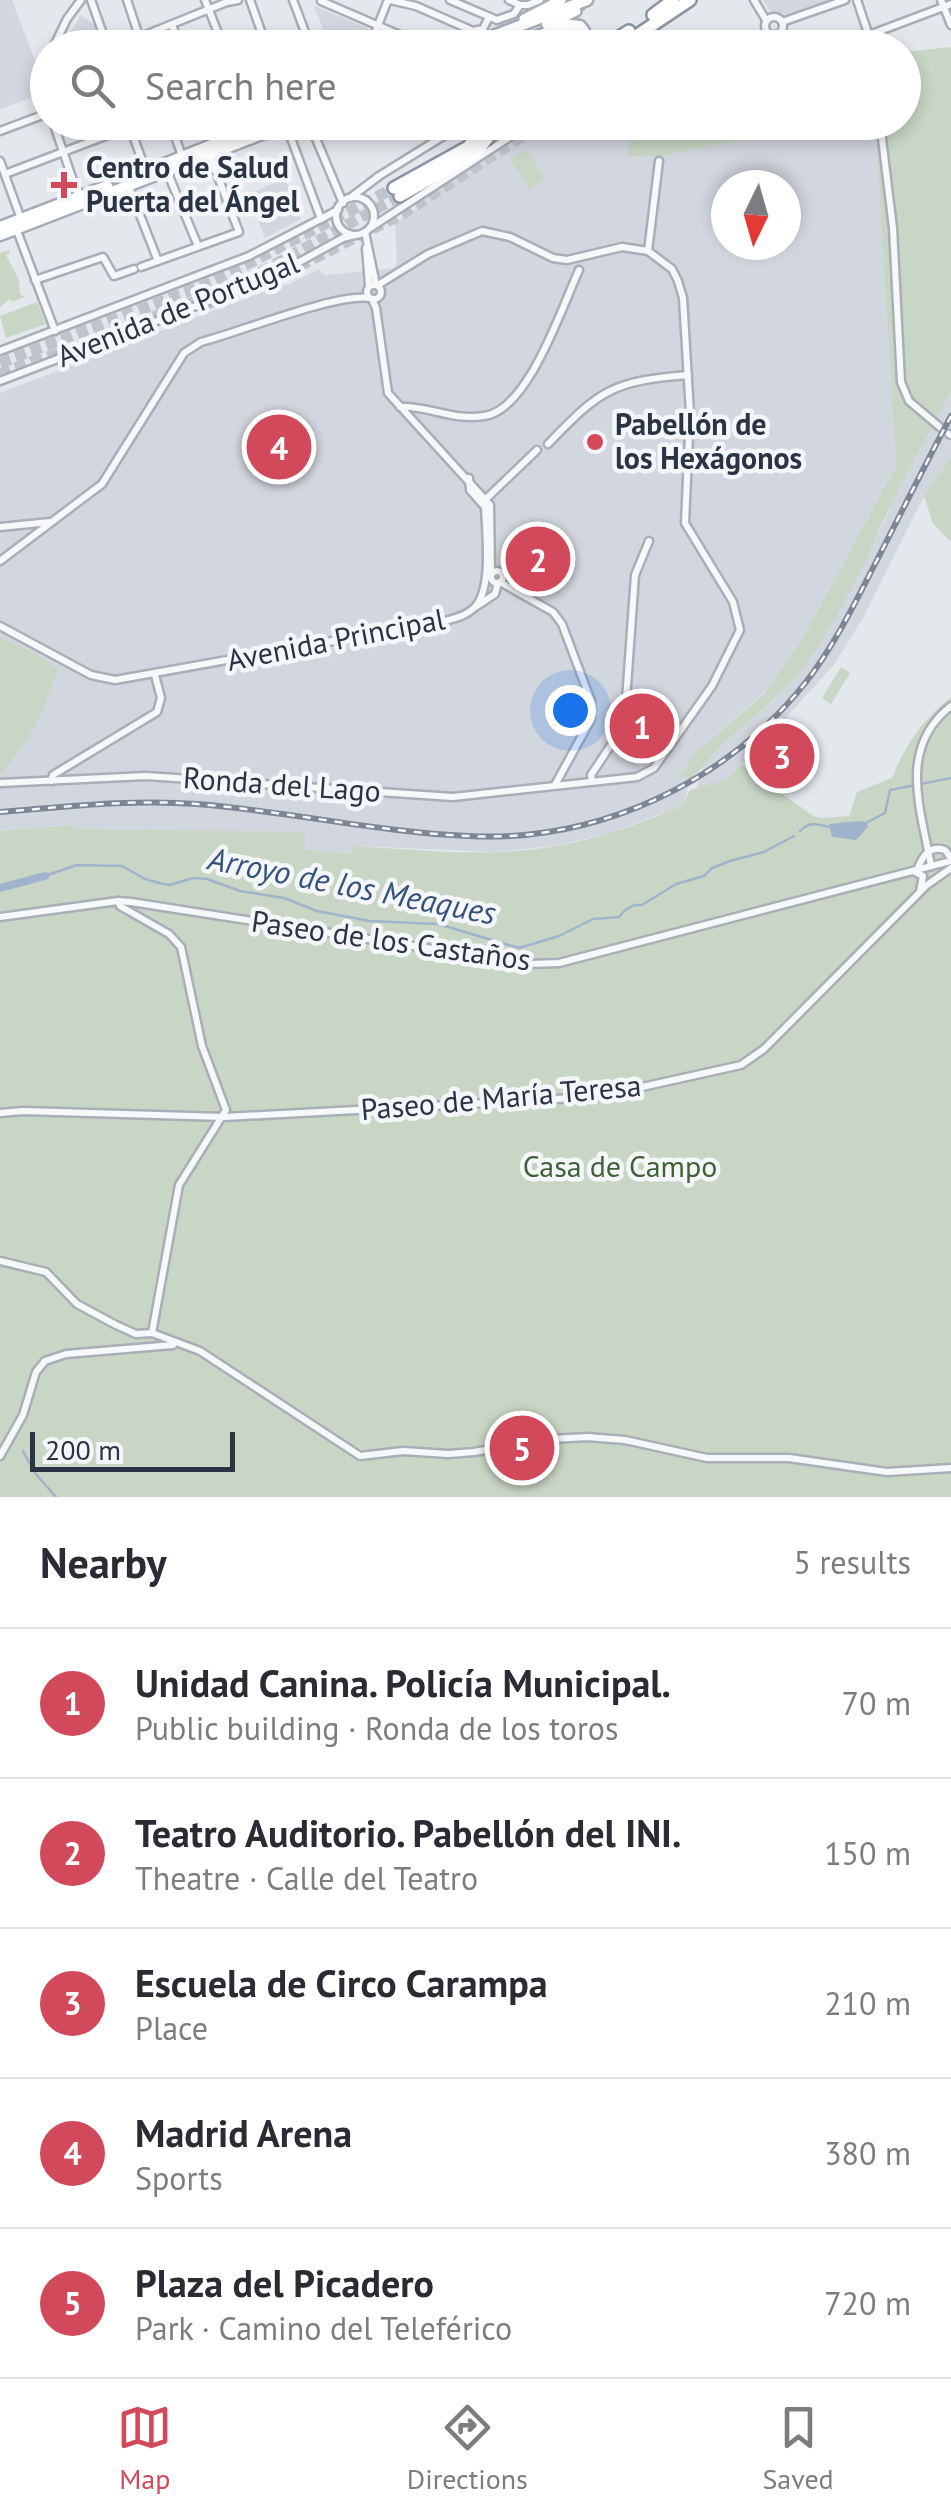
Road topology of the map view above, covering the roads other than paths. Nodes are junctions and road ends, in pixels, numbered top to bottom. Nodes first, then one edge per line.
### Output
1 (81, 0) edge
2 (91, 0) edge
3 (127, 0) edge
4 (238, 0) edge
5 (250, 0) edge
6 (293, 0) edge
7 (389, 0) edge
8 (450, 0) edge
9 (509, 0) edge
10 (540, 0) edge
11 (561, 0) edge
12 (587, 0) tunnel mouth
13 (673, 0) edge
14 (690, 0) edge
15 (754, 0) edge
16 (845, 0) edge
17 (857, 0) edge
18 (321, 1) edge
19 (207, 4) edge
20 (946, 4) edge
21 (520, 5) junction
22 (571, 14) tunnel mouth
23 (491, 18) junction
24 (766, 21) junction
25 (782, 22) junction
26 (172, 25) junction
27 (378, 25) junction
28 (951, 25) edge
29 (61, 30) edge
30 (102, 30) edge
31 (138, 30) edge
32 (159, 30) edge
33 (174, 30) edge
34 (217, 30) edge
35 (261, 30) edge
36 (304, 30) edge
37 (376, 30) edge
38 (389, 30) edge
39 (470, 30) edge
40 (477, 30) edge
41 (499, 30) edge
42 (508, 30) edge
43 (531, 30) edge
44 (555, 30) edge
45 (583, 30) edge
46 (629, 30) edge
47 (645, 30) edge
48 (766, 30) edge
49 (781, 30) edge
50 (867, 30) edge
51 (881, 30) edge
52 (30, 120) edge
53 (0, 132) edge
54 (59, 140) edge
55 (92, 140) edge
56 (135, 140) edge
57 (176, 140) edge
58 (211, 140) edge
59 (227, 140) edge
60 (236, 140) edge
61 (294, 140) edge
62 (317, 140) edge
63 (437, 140) edge
64 (474, 140) edge
65 (486, 140) edge
66 (507, 140) edge
67 (882, 140) edge
68 (212, 148) junction
69 (63, 152) junction
70 (182, 157) junction
71 (0, 161) edge
72 (658, 161) dead end
73 (166, 167) junction
74 (146, 171) junction
75 (5, 174) junction
76 (4, 184) edge
77 (128, 185) junction
78 (80, 201) junction
79 (343, 204) junction
80 (321, 218) junction
81 (19, 224) junction
82 (0, 227) edge
83 (0, 235) edge
84 (363, 236) junction
85 (198, 246) junction
86 (648, 251) junction
87 (158, 261) junction
88 (579, 270) dead end
89 (36, 280) junction
90 (372, 292) junction
91 (55, 331) junction
92 (0, 352) edge
93 (688, 375) junction
94 (0, 381) edge
95 (399, 407) junction
96 (941, 428) dead end
97 (548, 444) dead end
98 (537, 450) dead end
99 (468, 478) junction
100 (487, 498) junction
101 (52, 522) junction
102 (0, 527) edge
103 (649, 542) dead end
104 (0, 561) edge
105 (499, 582) junction
106 (476, 606) junction
107 (0, 626) edge
108 (155, 675) junction
109 (951, 706) edge
110 (564, 767) junction
111 (51, 781) junction
112 (592, 781) junction
113 (4, 783) edge
114 (576, 783) junction
115 (555, 785) junction
116 (930, 850) junction
117 (951, 862) edge
118 (930, 866) junction
119 (915, 870) junction
120 (927, 885) junction
121 (920, 892) junction
122 (118, 901) junction
123 (0, 917) edge
124 (0, 1113) edge
125 (224, 1117) junction
126 (0, 1261) edge
127 (152, 1333) junction
128 (136, 1334) junction
129 (180, 1344) junction
130 (128, 1348) junction
131 (0, 1456) edge
132 (951, 1468) edge

1 - 29 street
2 - 30 street
3 - 31 street
4 - 19 street
5 - 35 street
6 - 36 street
7 - 27 street
7 - 39 street
8 - 23 street
9 - 21 street
10 - 21 street
11 - 41 main road
12 - 42 main road
13 - 46 highway
14 - 47 highway
15 - 24 street
16 - 25 street
17 - 50 street
18 - 27 street
19 - 26 street
19 - 34 street
20 - 28 street
20 - 51 street
21 - 23 street
22 - 43 main road
23 - 40 street
24 - 25 street
24 - 48 street
25 - 49 street
26 - 32 street
26 - 33 street
27 - 37 street
27 - 38 street
44 - 45 main road
52 - 53 street
54 - 69 street
55 - 69 street
56 - 74 street
57 - 70 street
58 - 68 street
59 - 68 main road
60 - 68 main road
61 - 80 street
62 - 79 street
63 - 79 street, Avenida de Portugal
64 - 65 highway
66 - 84 street, Avenida de Portugal
67 - 96 street
68 - 70 main road
68 - 73 main road
68 - 85 street
69 - 75 street
69 - 78 street
70 - 73 main road
71 - 75 street
72 - 86 street
73 - 74 main road
73 - 77 main road
73 - 85 street
74 - 78 main road
75 - 76 street
76 - 81 street
77 - 78 main road
77 - 87 street
78 - 81 main road
79 - 80 street, Avenida de Portugal
79 - 84 street
79 - 84 street
80 - 91 street, Avenida de Portugal
81 - 82 main road
81 - 83 main road
81 - 89 street
84 - 90 street, Avenida Principal
84 - 94 street, Avenida de Portugal
85 - 87 street
86 - 90 street
86 - 93 street
87 - 89 street
88 - 95 street
89 - 91 street
90 - 95 street, Avenida Principal
90 - 101 street
91 - 92 street, Avenida de Portugal
93 - 97 street
93 - 112 street, Ronda del Lago
95 - 99 street, Avenida Principal
98 - 100 street
99 - 100 street
99 - 106 street, Avenida Principal
100 - 105 street
101 - 102 street
101 - 104 street
103 - 112 street
105 - 106 street
105 - 110 street
106 - 108 street, Avenida Principal
107 - 108 street, Avenida Principal
108 - 111 street
109 - 116 street
110 - 114 street
110 - 115 street
111 - 113 street, Ronda del Lago
111 - 115 street, Ronda del Lago
112 - 114 street, Ronda del Lago
114 - 115 street, Ronda del Lago
116 - 117 street
116 - 118 street
116 - 119 street
117 - 118 street, Paseo de los Castaños
117 - 120 street, Paseo de María Teresa
118 - 119 street, Paseo de los Castaños
118 - 120 street
119 - 121 street
119 - 122 street, Paseo de los Castaños
120 - 121 street, Paseo de María Teresa
121 - 125 street, Paseo de María Teresa
122 - 123 street, Paseo de los Castaños
122 - 125 street
124 - 125 street, Paseo de María Teresa
125 - 127 street
126 - 128 street
127 - 128 street
127 - 129 street
128 - 130 street
129 - 130 street
129 - 132 street
130 - 131 street

